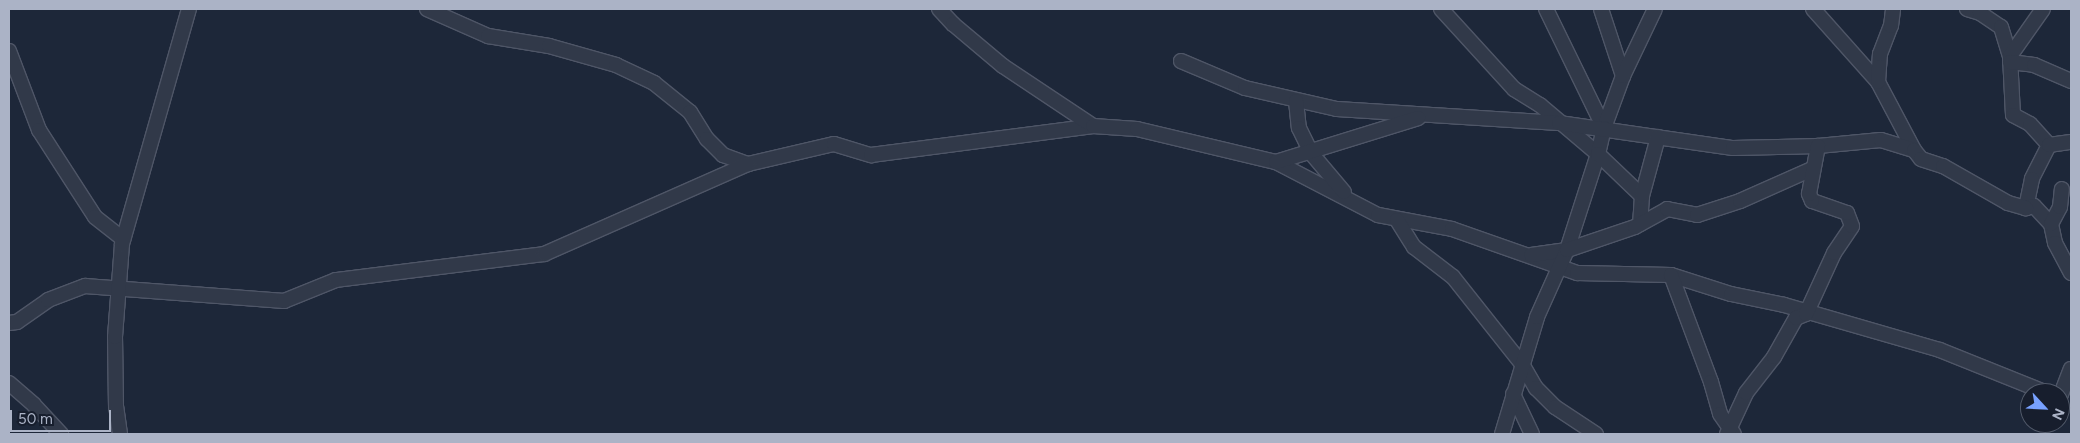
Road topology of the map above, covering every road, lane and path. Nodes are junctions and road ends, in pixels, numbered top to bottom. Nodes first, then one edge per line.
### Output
1 (189, 9) edge
2 (427, 9) edge
3 (939, 9) edge
4 (1441, 9) edge
5 (1546, 9) edge
6 (1600, 9) edge
7 (1655, 9) edge
8 (1813, 9) edge
9 (1893, 9) edge
10 (1967, 9) edge
11 (2043, 9) edge
12 (9, 51) edge
13 (2010, 59) junction
14 (1181, 61) dead end
15 (1623, 76) junction
16 (2071, 81) edge
17 (1878, 82) junction
18 (1296, 101) junction
19 (1424, 116) junction
20 (1559, 123) junction
21 (1093, 126) junction
22 (1604, 128) junction
23 (1658, 136) junction
24 (2071, 142) edge
25 (2049, 145) junction
26 (1818, 146) junction
27 (1914, 150) junction
28 (1311, 153) junction
29 (1598, 154) junction
30 (1276, 162) junction
31 (748, 164) junction
32 (1812, 169) junction
33 (2062, 189) dead end
34 (1642, 196) junction
35 (1349, 198) junction
36 (2026, 208) junction
37 (1397, 220) junction
38 (1640, 224) junction
39 (2051, 224) junction
40 (123, 239) junction
41 (1568, 250) junction
42 (1527, 256) junction
43 (1558, 266) junction
44 (2071, 273) edge
45 (1672, 275) junction
46 (119, 288) junction
47 (1806, 314) junction
48 (9, 323) edge
49 (1522, 364) junction
50 (2071, 369) edge
51 (9, 383) edge
52 (2021, 383) edge
53 (2066, 383) edge
54 (1512, 393) junction
55 (1730, 432) edge
56 (61, 434) edge
57 (120, 434) edge
58 (1502, 434) edge
59 (1532, 434) edge
60 (1596, 434) edge

1 - 40 street
2 - 31 street
3 - 21 street
4 - 20 street
5 - 22 street
6 - 15 street
7 - 15 street
8 - 17 street
9 - 17 street
10 - 13 street
11 - 13 street
12 - 40 street
13 - 16 street
13 - 25 street
14 - 18 street
15 - 22 street
17 - 27 street
18 - 19 street
18 - 28 street
19 - 20 street
19 - 28 street
20 - 22 street
20 - 29 street
21 - 30 street
21 - 31 street
22 - 23 street
22 - 29 street
23 - 26 street
23 - 34 street
24 - 25 street
25 - 36 street
26 - 27 street
26 - 32 street
27 - 36 street
28 - 30 street
28 - 35 street
29 - 34 street
29 - 41 street
30 - 35 street
31 - 46 street
32 - 38 street
32 - 47 street
33 - 39 street
34 - 38 street
35 - 37 street
36 - 39 street
37 - 42 street
37 - 49 street
38 - 41 street
39 - 44 street
40 - 46 street
41 - 42 street
41 - 43 street
42 - 43 street
43 - 45 street
43 - 49 street
45 - 47 street
45 - 55 street
46 - 48 street
46 - 57 street
47 - 52 street
47 - 55 street
49 - 54 street
49 - 60 street
50 - 53 street
51 - 56 street
54 - 58 street
54 - 59 street

